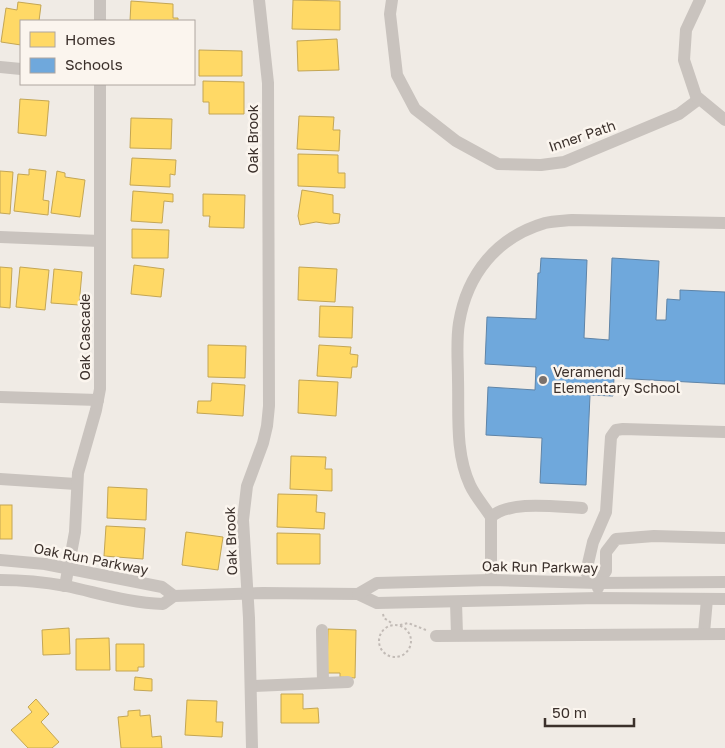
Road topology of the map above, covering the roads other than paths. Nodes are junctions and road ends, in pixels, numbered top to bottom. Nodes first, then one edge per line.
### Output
1 (100, 0) edge
2 (259, 0) edge
3 (392, 0) edge
4 (700, 0) edge
5 (100, 20) edge
6 (0, 67) edge
7 (20, 69) edge
8 (100, 85) edge
9 (699, 99) junction
10 (725, 120) edge
11 (725, 223) edge
12 (0, 237) edge
13 (100, 241) junction
14 (0, 397) edge
15 (98, 400) junction
16 (725, 432) edge
17 (0, 479) edge
18 (76, 484) junction
19 (582, 508) dead end
20 (490, 517) junction
21 (725, 538) edge
22 (0, 560) edge
23 (69, 568) junction
24 (0, 580) edge
25 (491, 580) junction
26 (725, 582) edge
27 (598, 583) junction
28 (65, 586) junction
29 (248, 594) junction
30 (358, 594) junction
31 (174, 596) junction
32 (598, 598) junction
33 (707, 599) junction
34 (725, 599) edge
35 (456, 602) junction
36 (322, 630) dead end
37 (704, 633) junction
38 (725, 634) edge
39 (457, 635) junction
40 (436, 636) road end
41 (348, 682) dead end
42 (323, 683) junction
43 (252, 686) junction
44 (252, 748) edge

1 - 5 street
2 - 29 street, Oak Brook
3 - 9 street, Inner Path
4 - 9 street
6 - 7 street
8 - 13 street, Oak Cascade
9 - 10 street
11 - 20 street
12 - 13 street
13 - 15 street, Oak Cascade
14 - 15 street
15 - 18 street, Oak Cascade
16 - 27 street
17 - 18 street
18 - 23 street, Oak Cascade
19 - 20 street
20 - 25 street
21 - 27 street
22 - 23 street, Oak Run Parkway
23 - 28 street, Oak Cascade
23 - 31 street, Oak Run Parkway
24 - 28 street, Oak Run Parkway
25 - 27 street, Oak Run Parkway
25 - 30 street, Oak Run Parkway
26 - 27 street, Oak Run Parkway
27 - 32 street
28 - 31 street, Oak Run Parkway
29 - 30 street, Oak Run Parkway
29 - 31 street, Oak Run Parkway
29 - 43 street, Oak Brook
30 - 35 street, Oak Run Parkway
32 - 33 street, Oak Run Parkway
32 - 35 street, Oak Run Parkway
33 - 34 street, Oak Run Parkway
33 - 37 street
35 - 39 street
36 - 42 street
37 - 38 street
37 - 39 street
39 - 40 street
41 - 42 street
42 - 43 street
43 - 44 street, Oak Brook

